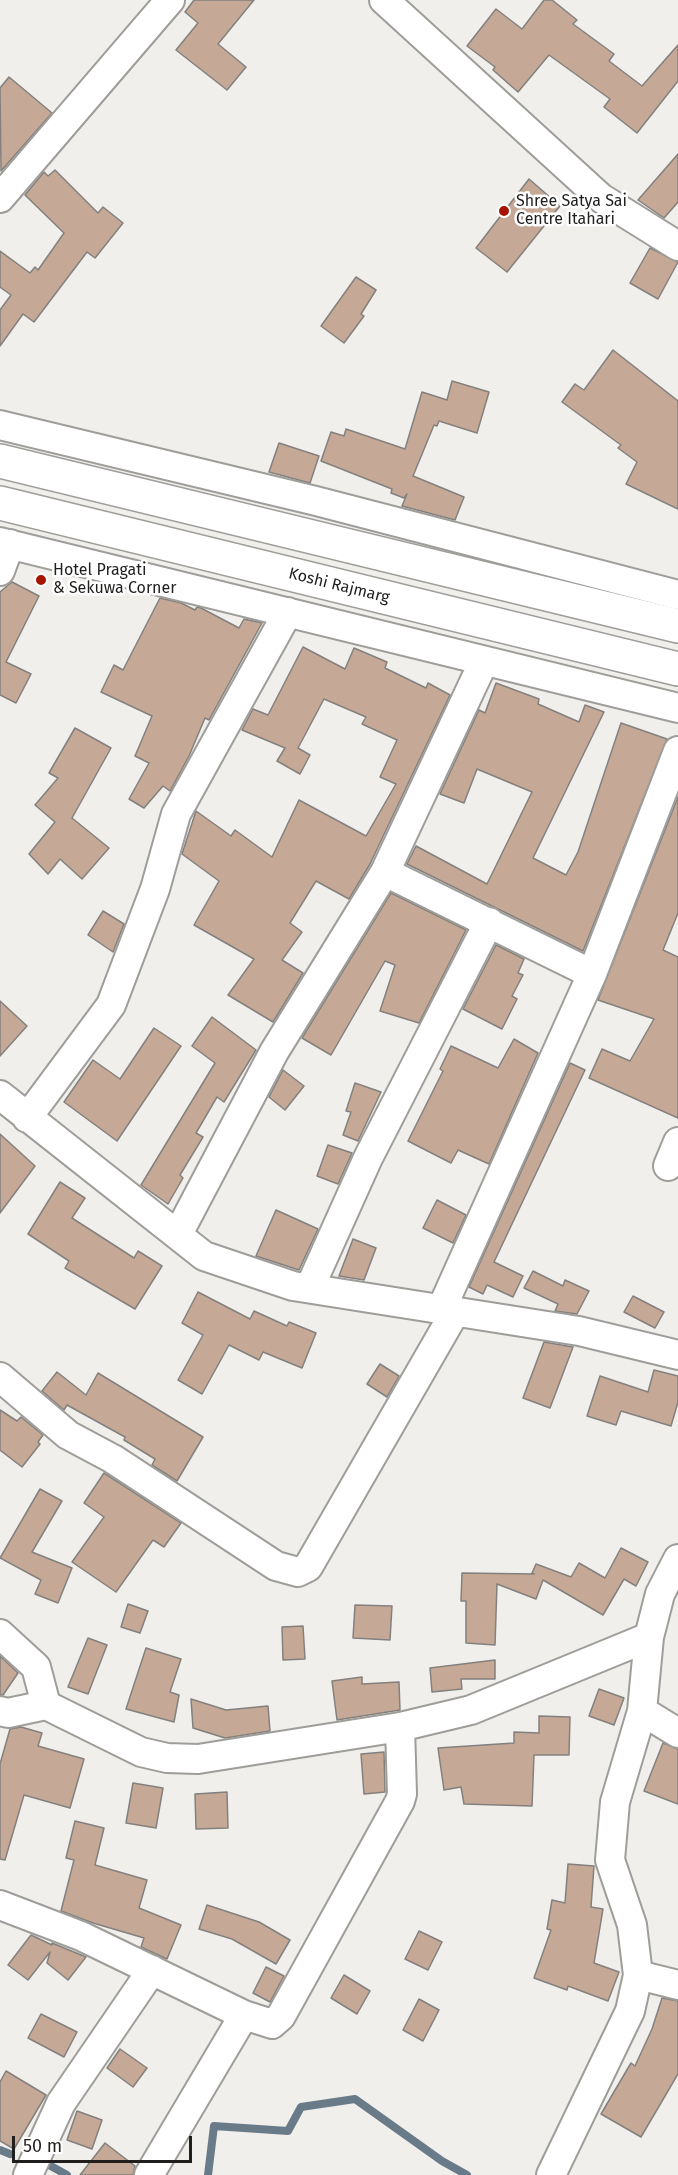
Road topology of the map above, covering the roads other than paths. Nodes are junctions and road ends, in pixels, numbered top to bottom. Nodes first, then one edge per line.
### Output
1 (170, 0) edge
2 (384, 0) edge
3 (0, 198) edge
4 (678, 246) edge
5 (0, 425) edge
6 (0, 460) edge
7 (0, 503) edge
8 (5, 543) edge
9 (0, 571) edge
10 (678, 595) edge
11 (288, 612) junction
12 (678, 626) edge
13 (484, 660) junction
14 (678, 669) edge
15 (678, 708) edge
16 (678, 752) edge
17 (385, 872) junction
18 (489, 922) junction
19 (592, 974) junction
20 (11, 1113) edge
21 (178, 1234) junction
22 (310, 1287) junction
23 (448, 1311) junction
24 (678, 1355) edge
25 (0, 1377) edge
26 (678, 1559) edge
27 (0, 1635) edge
28 (649, 1637) junction
29 (46, 1705) junction
30 (0, 1711) edge
31 (642, 1711) junction
32 (400, 1727) junction
33 (678, 1733) edge
34 (0, 1905) edge
35 (152, 1970) junction
36 (638, 1975) junction
37 (678, 1985) edge
38 (243, 2015) junction
39 (27, 2175) edge
40 (148, 2175) edge
41 (551, 2175) edge

1 - 3 street
2 - 4 street
5 - 10 street
6 - 12 main road
7 - 14 main road, Koshi Rajmarg
8 - 9 street
8 - 11 street
11 - 13 street
11 - 20 street
13 - 15 street
13 - 17 street
16 - 19 street
17 - 18 street
17 - 21 street
18 - 19 street
18 - 22 street
19 - 23 street
20 - 21 street
21 - 22 street
22 - 23 street
23 - 24 street
23 - 25 street
26 - 28 street
27 - 29 street
28 - 31 street
28 - 32 street
29 - 30 street
29 - 32 street
31 - 33 street
31 - 36 street
32 - 38 street
34 - 35 street
35 - 38 street
35 - 39 street
36 - 37 street
36 - 41 street
38 - 40 street

